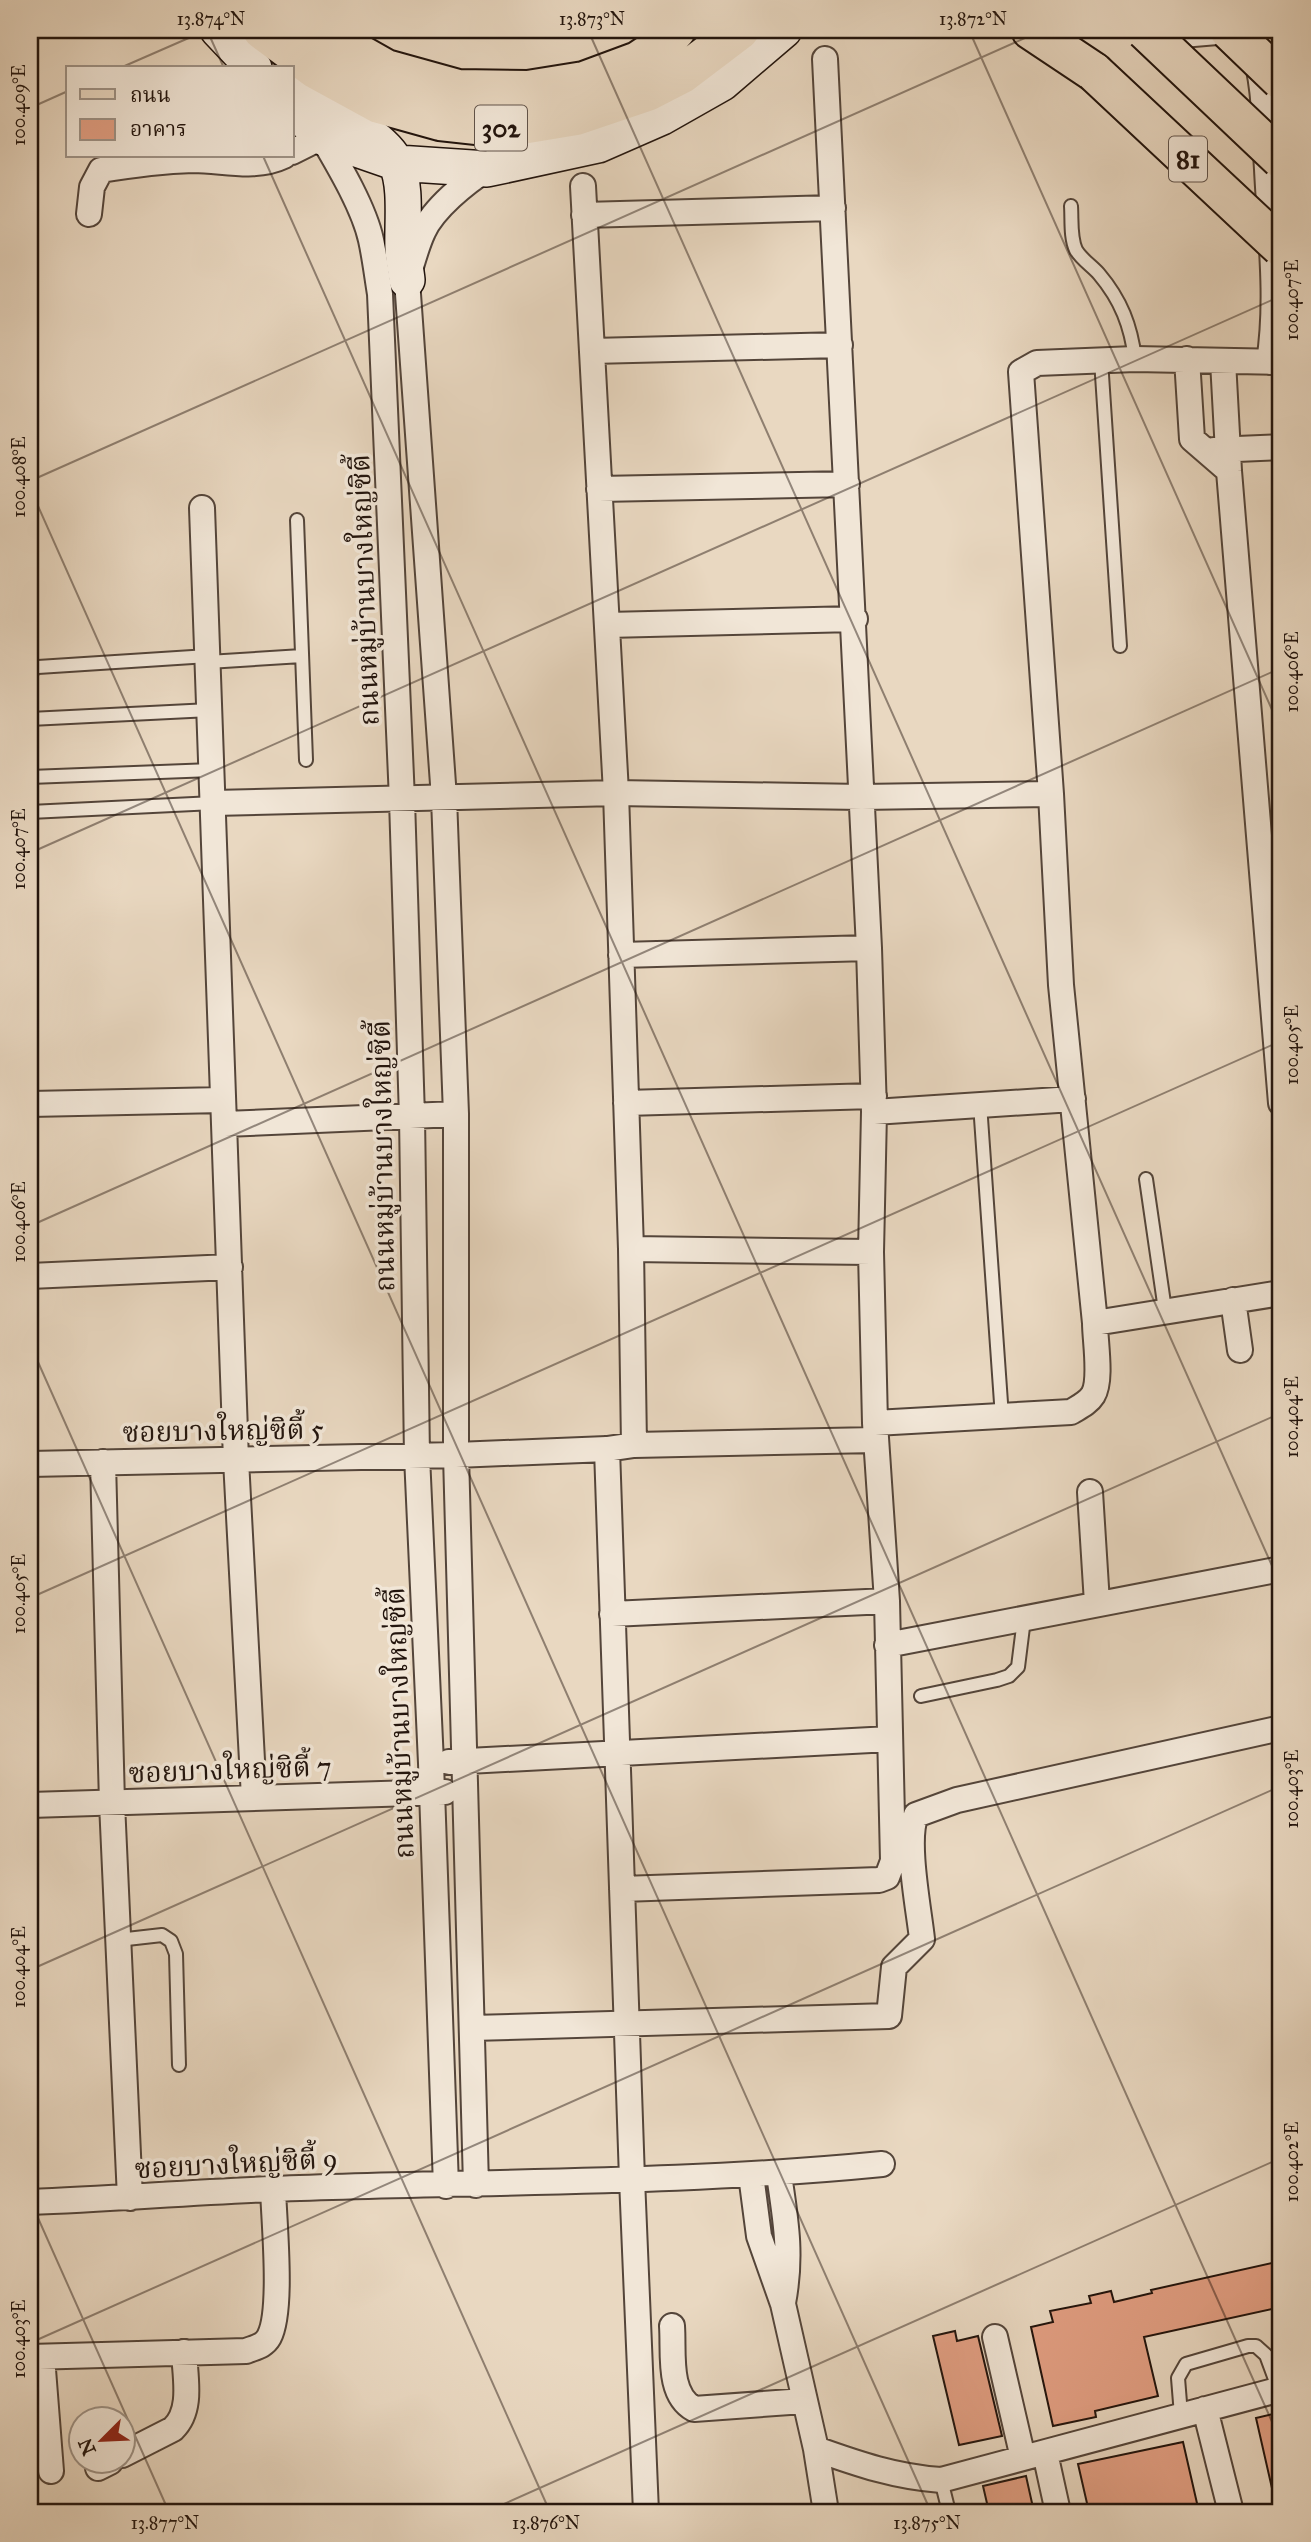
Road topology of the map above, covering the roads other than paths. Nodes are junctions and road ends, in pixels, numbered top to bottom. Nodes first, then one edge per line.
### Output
1 (218, 30) edge
2 (317, 30) edge
3 (676, 30) edge
4 (740, 30) edge
5 (784, 30) edge
6 (1031, 30) edge
7 (1046, 30) edge
8 (1229, 30) edge
9 (1142, 34) edge
10 (255, 55) edge
11 (825, 59) dead end
12 (1094, 72) junction
13 (1281, 80) edge
14 (294, 90) edge
15 (294, 113) edge
16 (307, 145) edge
17 (279, 158) edge
18 (1281, 159) edge
19 (397, 163) junction
20 (487, 169) junction
21 (583, 186) dead end
22 (1070, 206) dead end
23 (833, 208) junction
24 (89, 214) dead end
25 (584, 215) junction
26 (1281, 247) edge
27 (407, 280) junction
28 (840, 345) junction
29 (592, 351) junction
30 (1135, 359) junction
31 (1187, 359) junction
32 (1101, 360) junction
33 (1223, 361) junction
34 (1275, 362) edge
35 (1281, 447) edge
36 (1228, 461) junction
37 (848, 484) junction
38 (599, 489) junction
39 (202, 508) dead end
40 (297, 520) dead end
41 (855, 619) junction
42 (607, 625) junction
43 (1120, 646) dead end
44 (302, 656) junction
45 (208, 659) junction
46 (30, 671) edge
47 (210, 710) junction
48 (30, 719) edge
49 (306, 760) dead end
50 (212, 770) junction
51 (30, 777) edge
52 (616, 793) junction
53 (1051, 794) junction
54 (862, 797) junction
55 (444, 798) junction
56 (402, 800) junction
57 (214, 803) junction
58 (30, 812) edge
59 (869, 948) junction
60 (621, 955) junction
61 (1073, 1099) junction
62 (626, 1103) junction
63 (1281, 1103) edge
64 (30, 1104) edge
65 (874, 1104) junction
66 (980, 1104) junction
67 (224, 1112) junction
68 (456, 1114) junction
69 (412, 1116) junction
70 (1146, 1179) dead end
71 (631, 1249) junction
72 (872, 1252) junction
73 (230, 1267) junction
74 (30, 1276) edge
75 (1281, 1293) edge
76 (1233, 1300) junction
77 (1166, 1310) junction
78 (1095, 1323) junction
79 (1240, 1350) dead end
80 (1002, 1417) junction
81 (876, 1432) junction
82 (634, 1444) junction
83 (607, 1449) junction
84 (456, 1455) junction
85 (418, 1456) junction
86 (236, 1460) junction
87 (103, 1462) junction
88 (30, 1464) edge
89 (1090, 1492) dead end
90 (1281, 1569) edge
91 (887, 1601) junction
92 (1097, 1603) junction
93 (612, 1614) junction
94 (1024, 1619) junction
95 (887, 1645) junction
96 (921, 1696) dead end
97 (1281, 1728) edge
98 (890, 1739) junction
99 (619, 1754) junction
100 (465, 1762) junction
101 (431, 1763) junction
102 (432, 1792) junction
103 (465, 1792) junction
104 (254, 1798) junction
105 (112, 1803) junction
106 (30, 1805) edge
107 (622, 1889) junction
108 (118, 1940) junction
109 (627, 2024) junction
110 (472, 2028) junction
111 (178, 2065) dead end
112 (882, 2164) dead end
113 (751, 2175) junction
114 (779, 2175) junction
115 (632, 2179) junction
116 (476, 2185) junction
117 (446, 2186) junction
118 (273, 2189) junction
119 (130, 2198) junction
120 (30, 2202) edge
121 (783, 2304) junction
122 (672, 2326) dead end
123 (995, 2337) dead end
124 (184, 2352) junction
125 (36, 2357) edge
126 (1280, 2389) edge
127 (804, 2401) junction
128 (1193, 2412) junction
129 (136, 2448) edge
130 (816, 2449) junction
131 (1034, 2456) junction
132 (51, 2471) dead end
133 (941, 2480) junction
134 (646, 2512) edge
135 (826, 2512) edge
136 (949, 2512) edge
137 (1058, 2512) edge
138 (1231, 2512) edge

1 - 10 main road
2 - 3 main road
4 - 10 main road, 302
5 - 20 main road
6 - 12 main road, 81
7 - 12 main road, 81
8 - 13 main road, bridge
9 - 18 main road, 81, bridge
9 - 34 street
11 - 23 street
12 - 26 main road, 81, bridge
14 - 19 main road
15 - 16 main road
16 - 19 main road
16 - 56 street, ถนนหมู่บ้านบางใหญ่ซิตี้
17 - 24 street
19 - 20 main road
19 - 27 main road
20 - 27 street
21 - 25 street
22 - 30 lane
23 - 25 street
23 - 28 street
25 - 29 street
27 - 55 street
28 - 29 street
28 - 37 street
29 - 38 street
30 - 31 street
30 - 32 street
31 - 33 street
31 - 36 street
32 - 43 lane
32 - 53 street, ซอยบางใหญ่ซิตี้ 5
33 - 34 street
33 - 36 street
35 - 36 street
36 - 63 street
37 - 38 street
37 - 41 street
38 - 42 street
39 - 45 street
40 - 44 lane
41 - 42 street
41 - 54 street
42 - 52 street
44 - 45 lane
44 - 49 lane
45 - 46 lane
45 - 47 street
47 - 48 lane
47 - 50 street
50 - 51 lane
50 - 57 street
52 - 54 street
52 - 55 street
52 - 60 street
53 - 54 street
53 - 61 street, ซอยบางใหญ่ซิตี้ 5
54 - 59 street
55 - 56 street
55 - 68 street
56 - 57 street
56 - 69 street, ถนนหมู่บ้านบางใหญ่ซิตี้
57 - 58 lane
57 - 67 street
59 - 60 street
59 - 65 street
60 - 62 street
61 - 66 street
61 - 78 street, ซอยบางใหญ่ซิตี้ 5
62 - 65 street
62 - 71 street
64 - 67 street
65 - 66 street
65 - 72 street
66 - 80 lane
67 - 69 street
67 - 73 street
68 - 69 street
68 - 84 street
69 - 85 street, ถนนหมู่บ้านบางใหญ่ซิตี้
70 - 77 lane
71 - 72 street
71 - 82 street
72 - 81 street
73 - 74 street
73 - 86 street
75 - 76 street
76 - 77 street
76 - 79 street
77 - 78 street
78 - 80 street, ซอยบางใหญ่ซิตี้ 5
80 - 81 street, ซอยบางใหญ่ซิตี้ 5
81 - 82 street, ซอยบางใหญ่ซิตี้ 5
81 - 91 street
82 - 83 street, ซอยบางใหญ่ซิตี้ 5
83 - 84 street, ซอยบางใหญ่ซิตี้ 5
83 - 93 street
84 - 85 street, ซอยบางใหญ่ซิตี้ 5
84 - 100 street
85 - 86 street, ซอยบางใหญ่ซิตี้ 5
85 - 101 street, ถนนหมู่บ้านบางใหญ่ซิตี้
86 - 87 street, ซอยบางใหญ่ซิตี้ 5
86 - 104 street
87 - 88 street, ซอยบางใหญ่ซิตี้ 5
87 - 105 street
89 - 92 street
90 - 92 street
91 - 93 street
91 - 95 street
92 - 94 street
93 - 99 street
94 - 95 street
94 - 96 lane
95 - 98 street
97 - 109 street
98 - 99 street
98 - 107 street
99 - 100 street
99 - 107 street
100 - 101 street
100 - 103 street
101 - 102 street, ถนนหมู่บ้านบางใหญ่ซิตี้
102 - 103 street, ซอยบางใหญ่ซิตี้ 7
102 - 104 street, ซอยบางใหญ่ซิตี้ 7
102 - 117 street, ถนนหมู่บ้านบางใหญ่ซิตี้
103 - 110 street
104 - 105 street, ซอยบางใหญ่ซิตี้ 7
105 - 106 street, ซอยบางใหญ่ซิตี้ 7
105 - 108 street
107 - 109 street
108 - 111 lane
108 - 119 street
109 - 110 street
109 - 115 street
110 - 116 street
112 - 114 street, ซอยบางใหญ่ซิตี้ 9
113 - 114 street, ซอยบางใหญ่ซิตี้ 9
113 - 115 street, ซอยบางใหญ่ซิตี้ 9
113 - 121 street
114 - 121 street
115 - 116 street, ซอยบางใหญ่ซิตี้ 9
115 - 134 street
116 - 117 street, ซอยบางใหญ่ซิตี้ 9
117 - 118 street, ซอยบางใหญ่ซิตี้ 9
118 - 119 street, ซอยบางใหญ่ซิตี้ 9
118 - 124 street
119 - 120 street, ซอยบางใหญ่ซิตี้ 9
121 - 127 street
122 - 127 street
123 - 131 street
124 - 125 street
124 - 129 street
125 - 132 street
126 - 128 street
126 - 128 lane
127 - 130 street
128 - 131 street
128 - 138 street
130 - 133 street
130 - 135 street
131 - 133 street
131 - 137 street
133 - 136 lane

